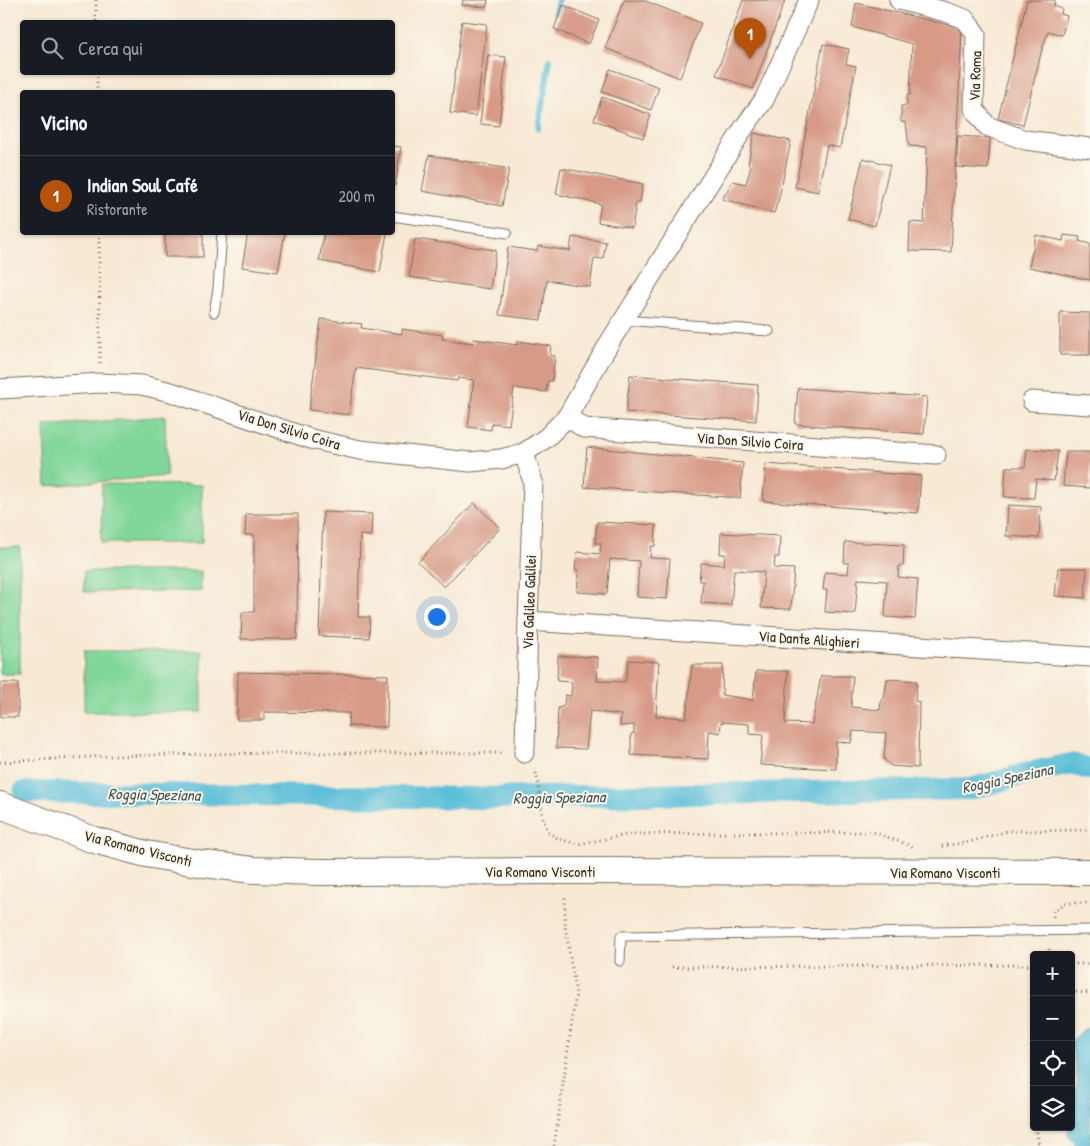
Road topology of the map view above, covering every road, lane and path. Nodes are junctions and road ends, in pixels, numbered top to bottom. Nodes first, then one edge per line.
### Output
1 (96, 0) edge
2 (809, 0) edge
3 (898, 0) edge
4 (96, 20) edge
5 (97, 75) edge
6 (97, 90) edge
7 (1090, 148) edge
8 (395, 216) edge
9 (507, 233) dead end
10 (99, 235) edge
11 (222, 235) edge
12 (214, 312) dead end
13 (624, 320) junction
14 (769, 331) dead end
15 (100, 383) junction
16 (0, 390) edge
17 (1032, 401) dead end
18 (1090, 405) edge
19 (567, 417) junction
20 (524, 453) junction
21 (936, 455) dead end
22 (528, 621) junction
23 (1090, 657) edge
24 (524, 753) joint
25 (0, 762) edge
26 (538, 781) dead end
27 (0, 805) edge
28 (1090, 830) edge
29 (940, 847) dead end
30 (922, 849) dead end
31 (564, 871) junction
32 (1090, 872) edge
33 (1090, 903) edge
34 (1090, 930) edge
35 (1050, 931) junction
36 (620, 961) dead end
37 (1075, 964) edge
38 (1090, 964) edge
39 (1030, 965) edge
40 (672, 967) dead end
41 (1075, 992) edge
42 (1090, 993) edge
43 (1037, 1131) edge
44 (554, 1146) edge
45 (1039, 1146) edge

1 - 4 path
2 - 13 street, Via Don Silvio Coira
3 - 7 street, Via Roma
5 - 6 path
8 - 9 lane
10 - 15 path
11 - 12 lane
13 - 14 lane
13 - 19 street, Via Don Silvio Coira
15 - 16 street, Via Don Silvio Coira
15 - 20 street, Via Don Silvio Coira
17 - 18 street
19 - 20 street, Via Don Silvio Coira
19 - 21 street, Via Don Silvio Coira
20 - 22 street, Via Galileo Galilei
22 - 23 street, Via Dante Alighieri
22 - 24 street, Via Galileo Galilei
24 - 25 path
26 - 30 path
27 - 31 street, Via Romano Visconti
28 - 29 path
31 - 32 street, Via Romano Visconti
31 - 44 path
33 - 35 path
34 - 35 lane
35 - 36 lane
37 - 38 path
39 - 40 path
41 - 42 path
43 - 45 path

